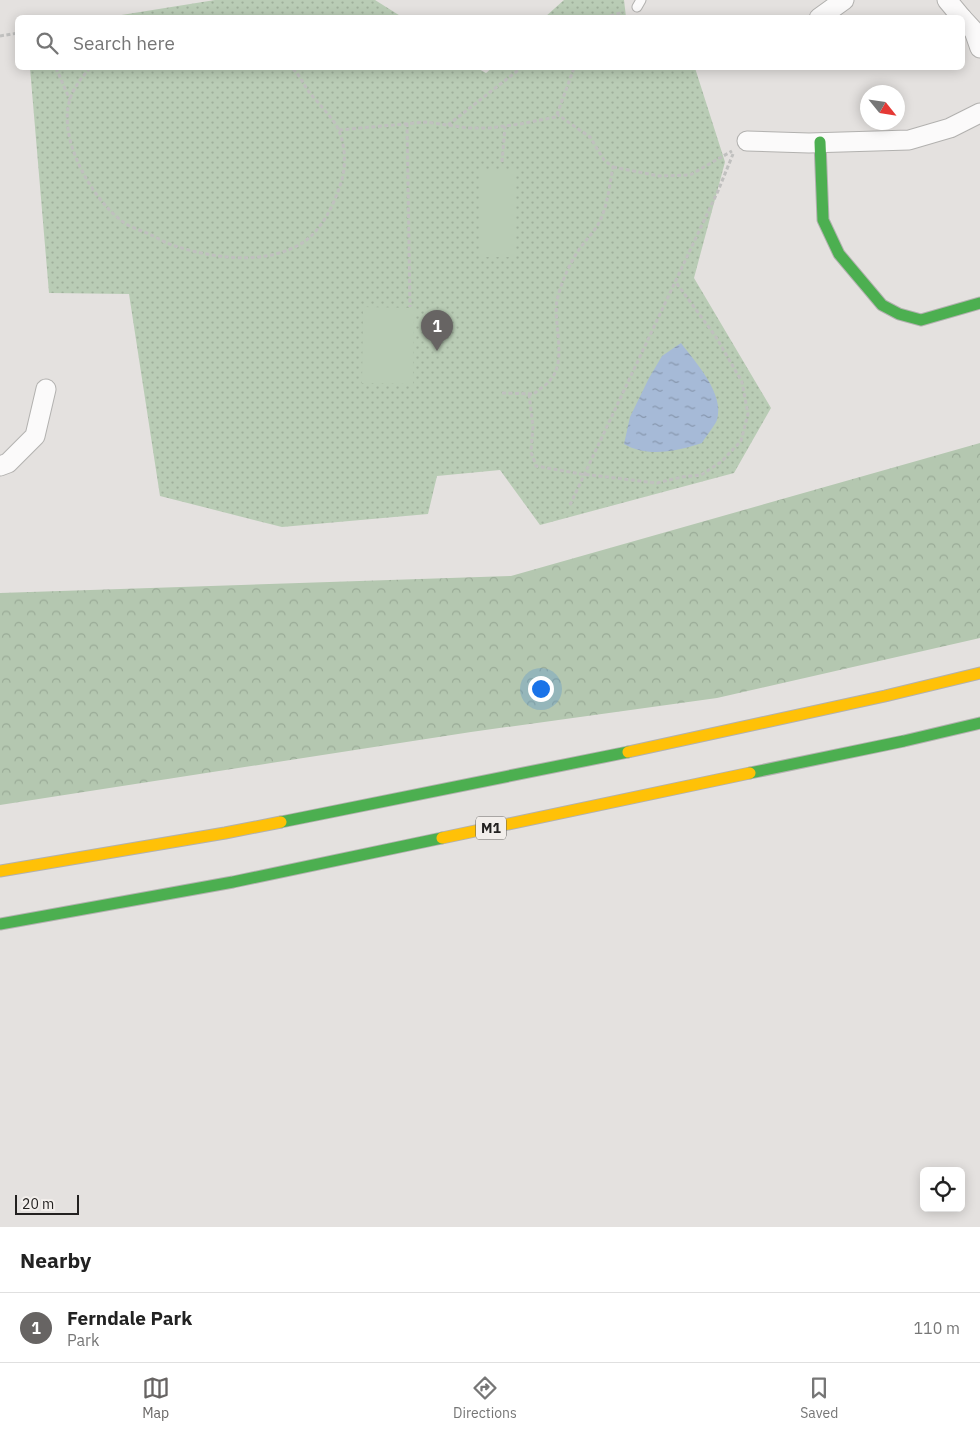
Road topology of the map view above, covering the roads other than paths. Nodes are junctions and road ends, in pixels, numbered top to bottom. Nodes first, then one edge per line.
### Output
1 (844, 0) edge
2 (946, 0) edge
3 (823, 15) edge
4 (959, 15) edge
5 (980, 113) edge
6 (747, 141) dead end
7 (820, 142) junction
8 (980, 303) edge
9 (46, 389) dead end
10 (0, 466) edge
11 (980, 673) edge
12 (980, 723) edge
13 (0, 871) edge
14 (0, 924) edge

1 - 3 street
2 - 4 street
5 - 7 street
6 - 7 street
7 - 8 main road
9 - 10 street
11 - 13 main road
12 - 14 main road, M1

